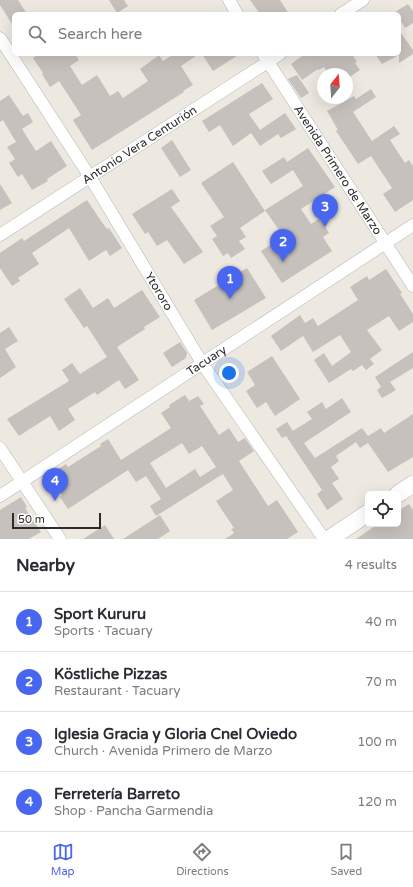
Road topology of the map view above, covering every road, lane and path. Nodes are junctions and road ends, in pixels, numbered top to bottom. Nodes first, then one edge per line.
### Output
1 (229, 0) edge
2 (363, 0) edge
3 (237, 12) edge
4 (344, 12) edge
5 (0, 38) edge
6 (265, 58) edge
7 (90, 177) junction
8 (413, 225) edge
9 (0, 235) edge
10 (384, 243) junction
11 (413, 286) edge
12 (202, 363) junction
13 (0, 448) edge
14 (23, 482) junction
15 (413, 484) edge
16 (401, 492) edge
17 (0, 496) edge
18 (365, 515) edge
19 (60, 539) edge
20 (324, 539) edge
21 (328, 539) edge

1 - 3 street
2 - 4 street
5 - 7 street, Ytororo
6 - 7 street, Antonio Vera Centurión
6 - 10 street, Avenida Primero de Marzo
7 - 9 street, Antonio Vera Centurión
7 - 12 street, Ytororo
8 - 10 street, Tacuary
10 - 11 street, Avenida Primero de Marzo
10 - 12 street, Tacuary
12 - 14 street, Tacuary
12 - 20 street, Ytororo
13 - 14 street
14 - 17 street, Tacuary
14 - 19 street
15 - 16 main road
18 - 21 main road

